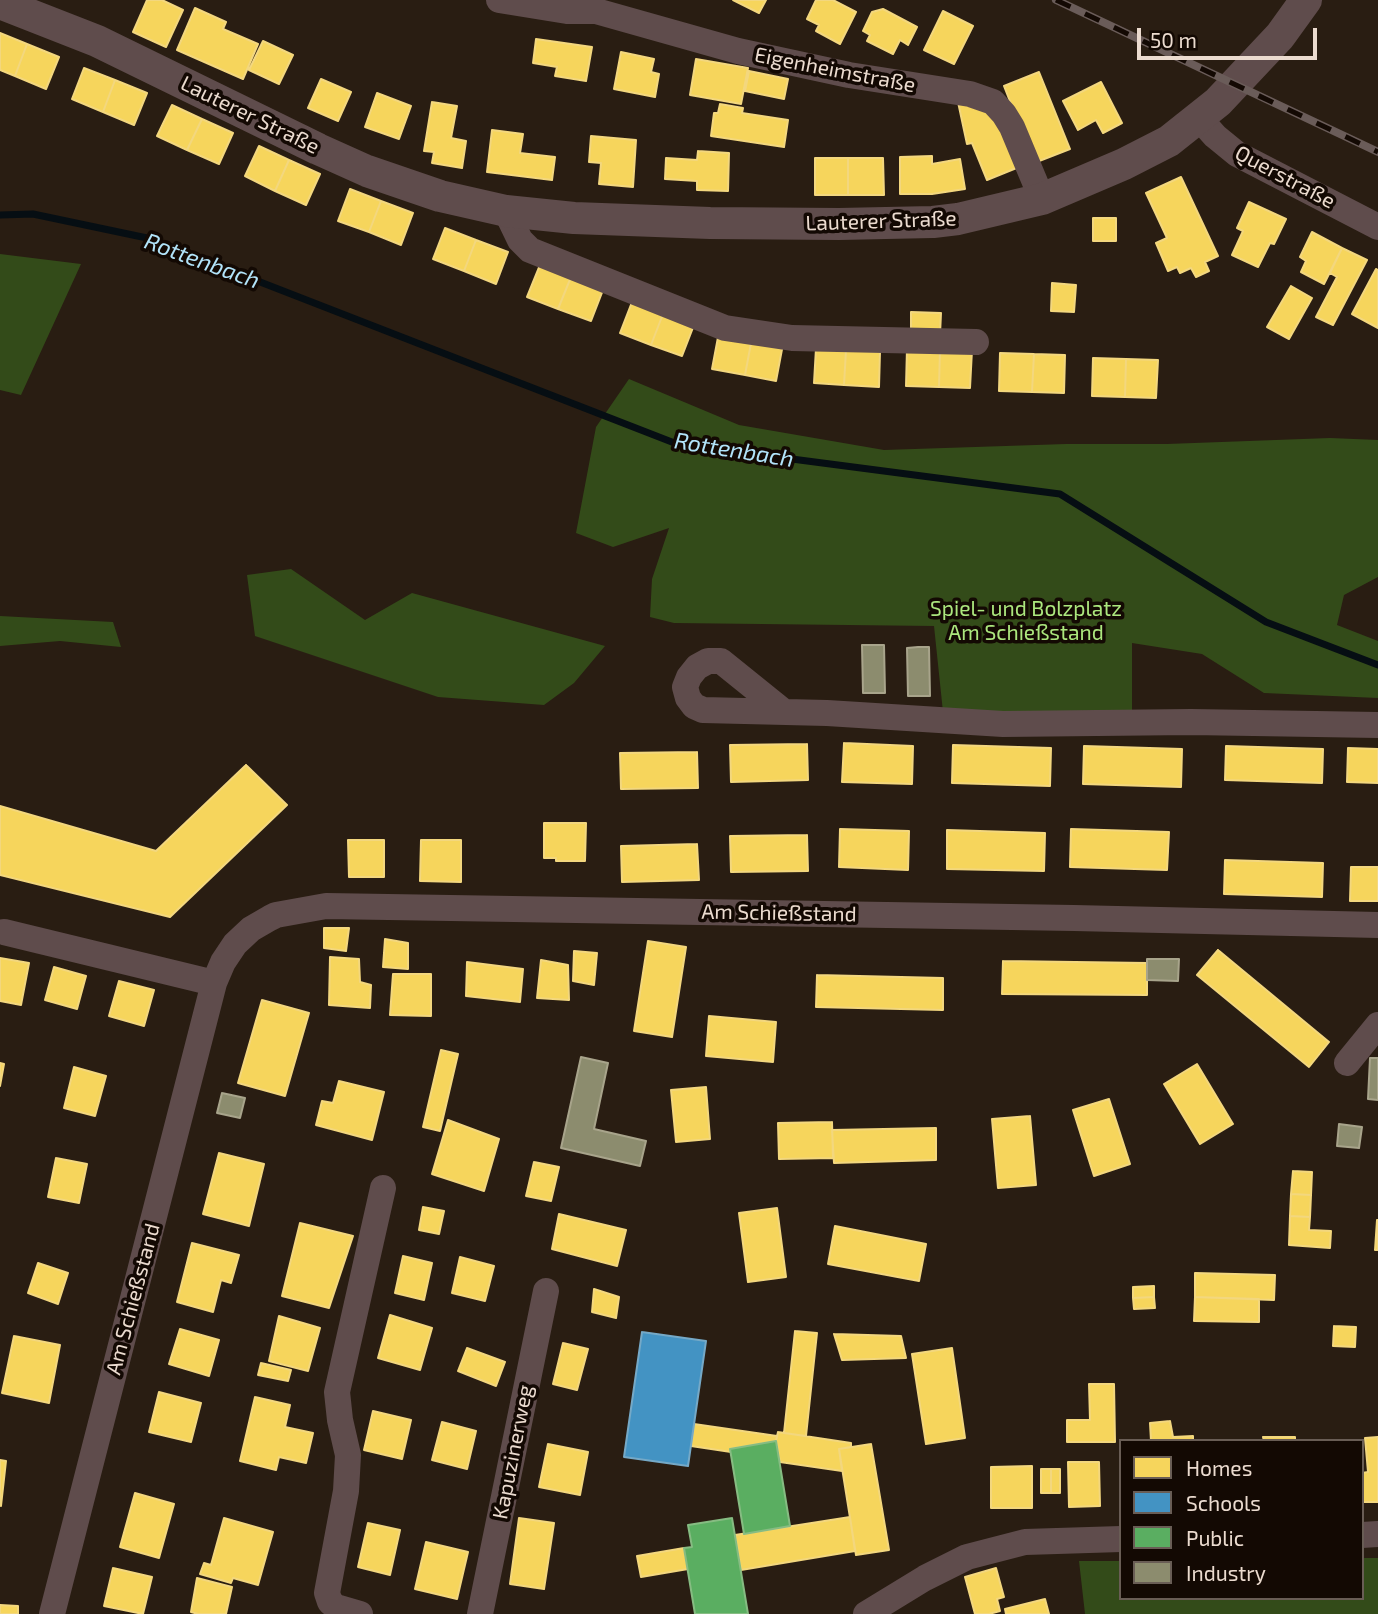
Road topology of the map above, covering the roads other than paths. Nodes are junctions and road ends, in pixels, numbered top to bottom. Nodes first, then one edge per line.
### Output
1 (499, 0) edge
2 (1306, 0) edge
3 (0, 3) edge
4 (585, 5) edge
5 (1199, 118) junction
6 (1042, 199) junction
7 (506, 211) junction
8 (1378, 227) edge
9 (976, 342) dead end
10 (782, 711) dead end
11 (1378, 725) edge
12 (1378, 925) edge
13 (4, 932) dead end
14 (214, 984) junction
15 (1378, 1025) edge
16 (1347, 1063) dead end
17 (383, 1188) dead end
18 (546, 1291) dead end
19 (1119, 1539) edge
20 (52, 1614) edge
21 (360, 1614) edge
22 (480, 1614) edge
23 (866, 1614) edge

1 - 4 street, Eigenheimstraße
2 - 5 street, Lauterer Straße
3 - 7 street, Lauterer Straße
4 - 6 street, Eigenheimstraße
5 - 6 street, Lauterer Straße
5 - 8 street, Querstraße
6 - 7 street, Lauterer Straße
7 - 9 street
10 - 11 street
12 - 14 street, Am Schießstand
13 - 14 street
14 - 20 street, Am Schießstand
15 - 16 street
17 - 21 street
18 - 22 street, Kapuzinerweg
19 - 23 street

